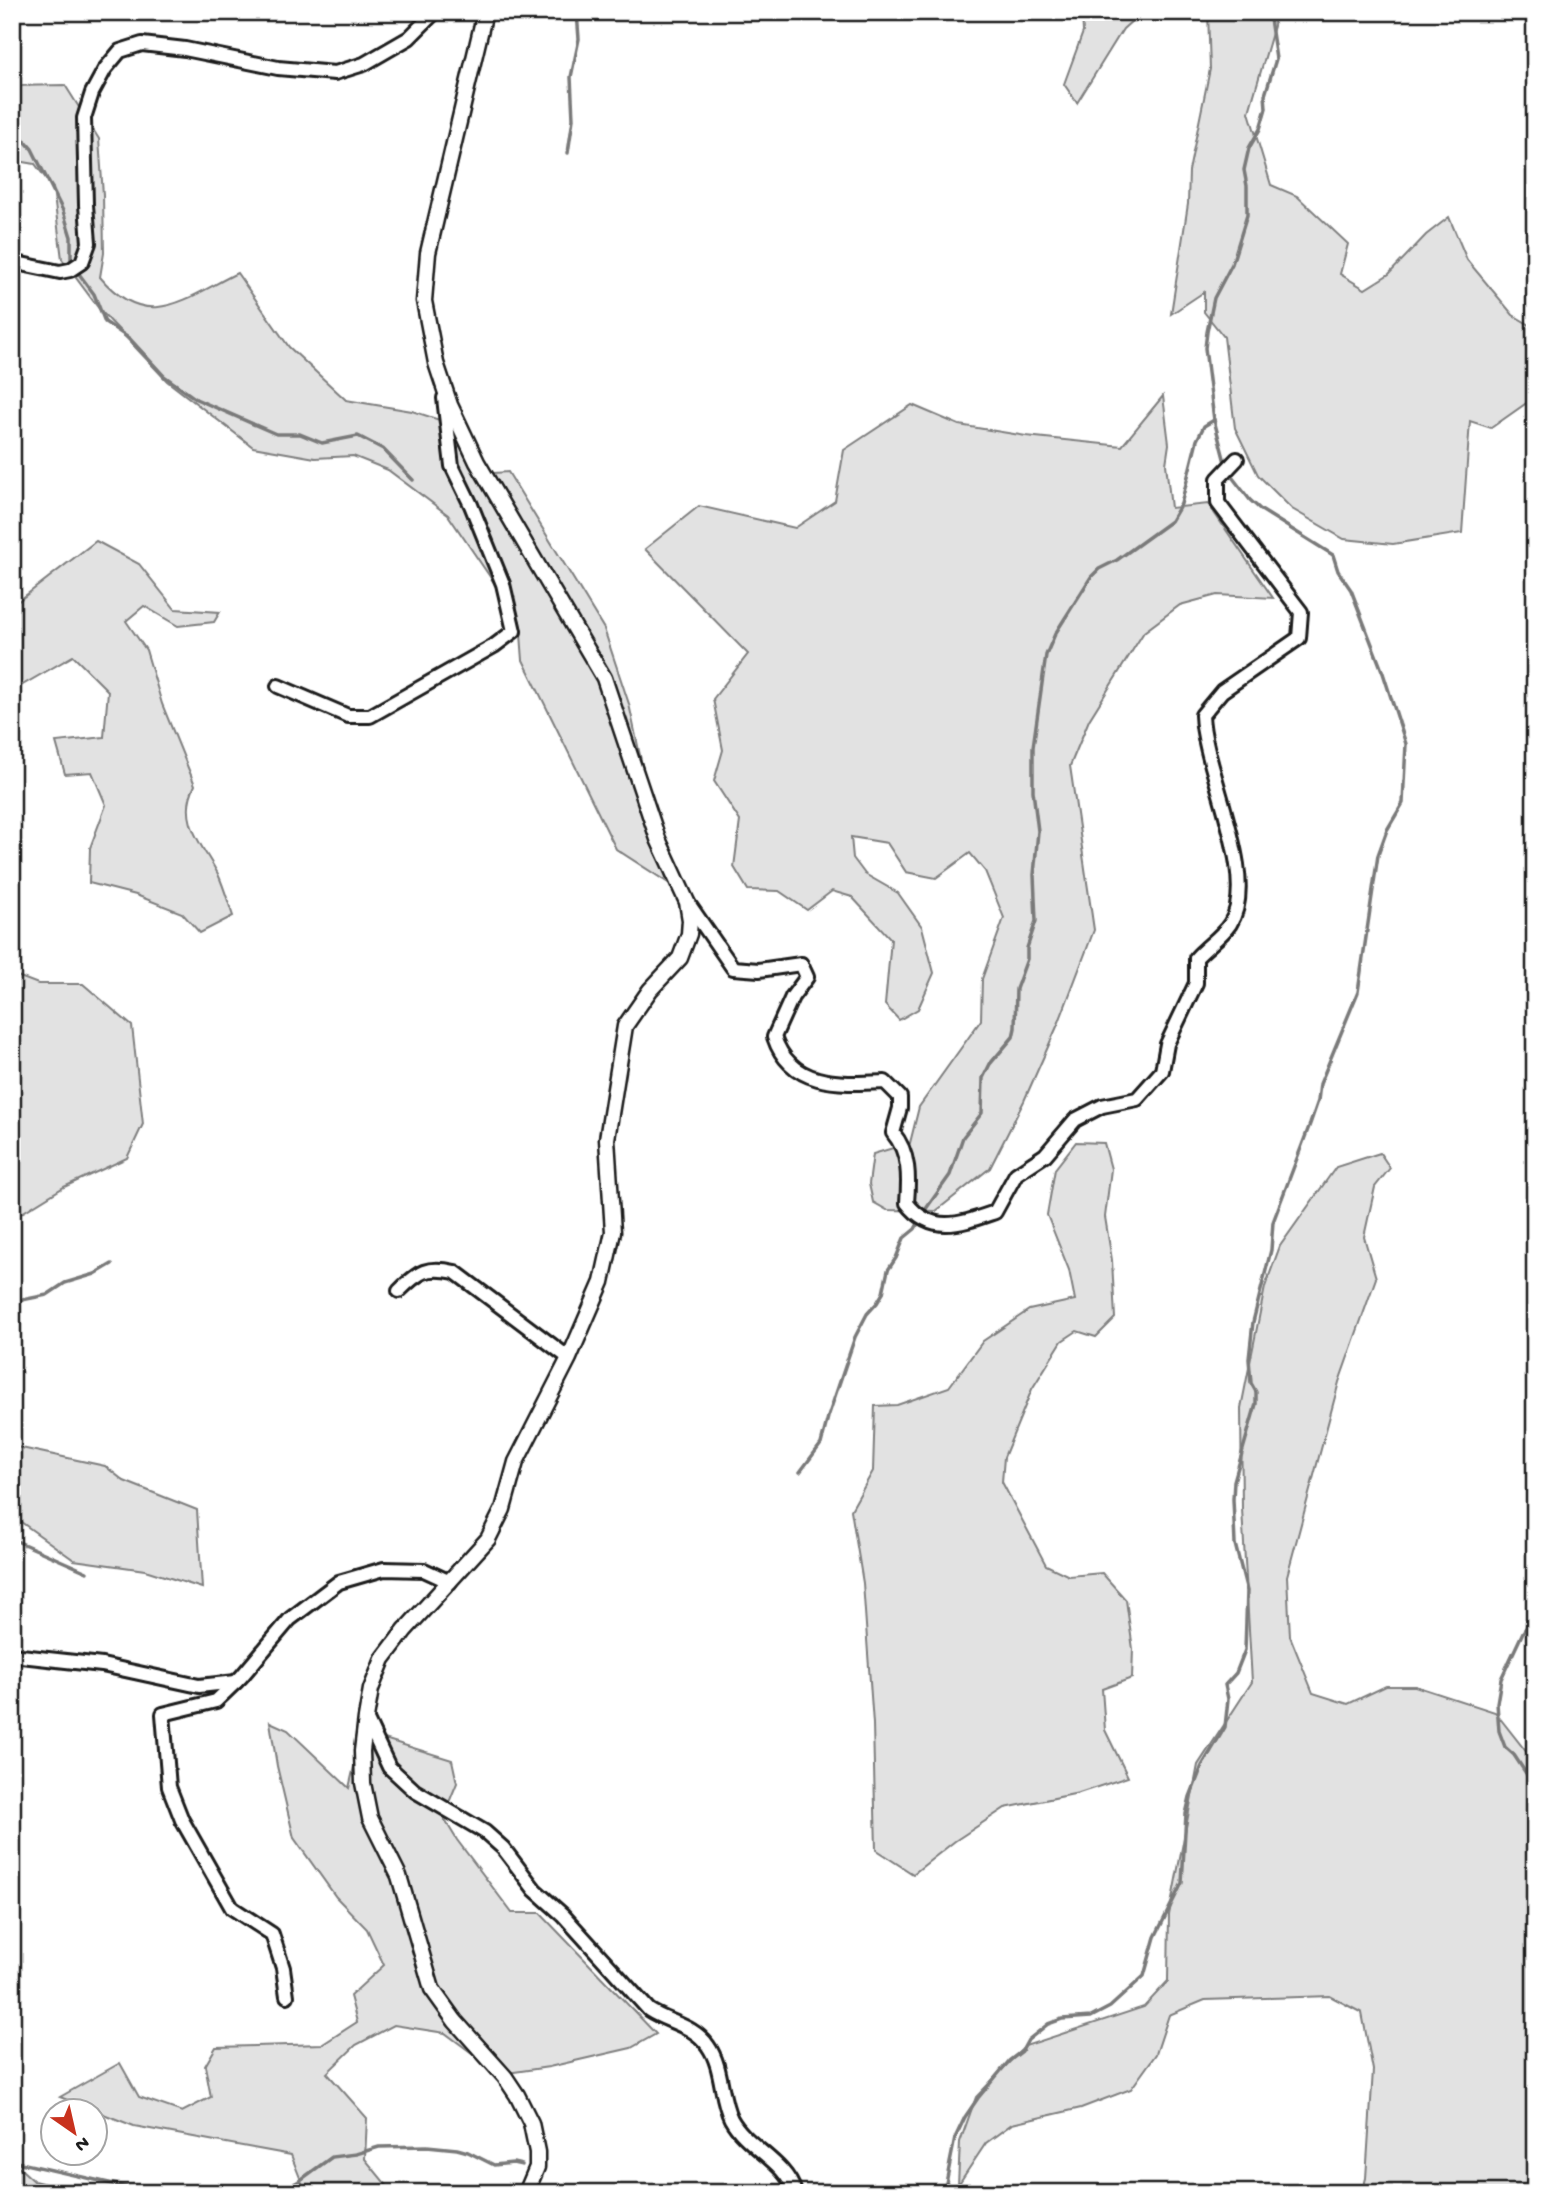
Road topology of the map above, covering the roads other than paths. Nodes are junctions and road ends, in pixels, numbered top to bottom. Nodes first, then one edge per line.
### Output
1 (435, 12) edge
2 (485, 12) edge
3 (12, 262) edge
4 (442, 380) junction
5 (1237, 459) dead end
6 (278, 686) dead end
7 (687, 902) junction
8 (399, 1291) dead end
9 (569, 1358) junction
10 (450, 1582) junction
11 (12, 1655) edge
12 (236, 1682) junction
13 (366, 1718) junction
14 (287, 1996) dead end
15 (526, 2193) edge
16 (795, 2193) edge

1 - 3 street
2 - 4 street
4 - 6 street
4 - 7 street
5 - 7 street
7 - 9 street
8 - 9 street
9 - 10 street
10 - 12 street
10 - 13 street
11 - 12 street
12 - 14 street
13 - 15 street
13 - 16 street

